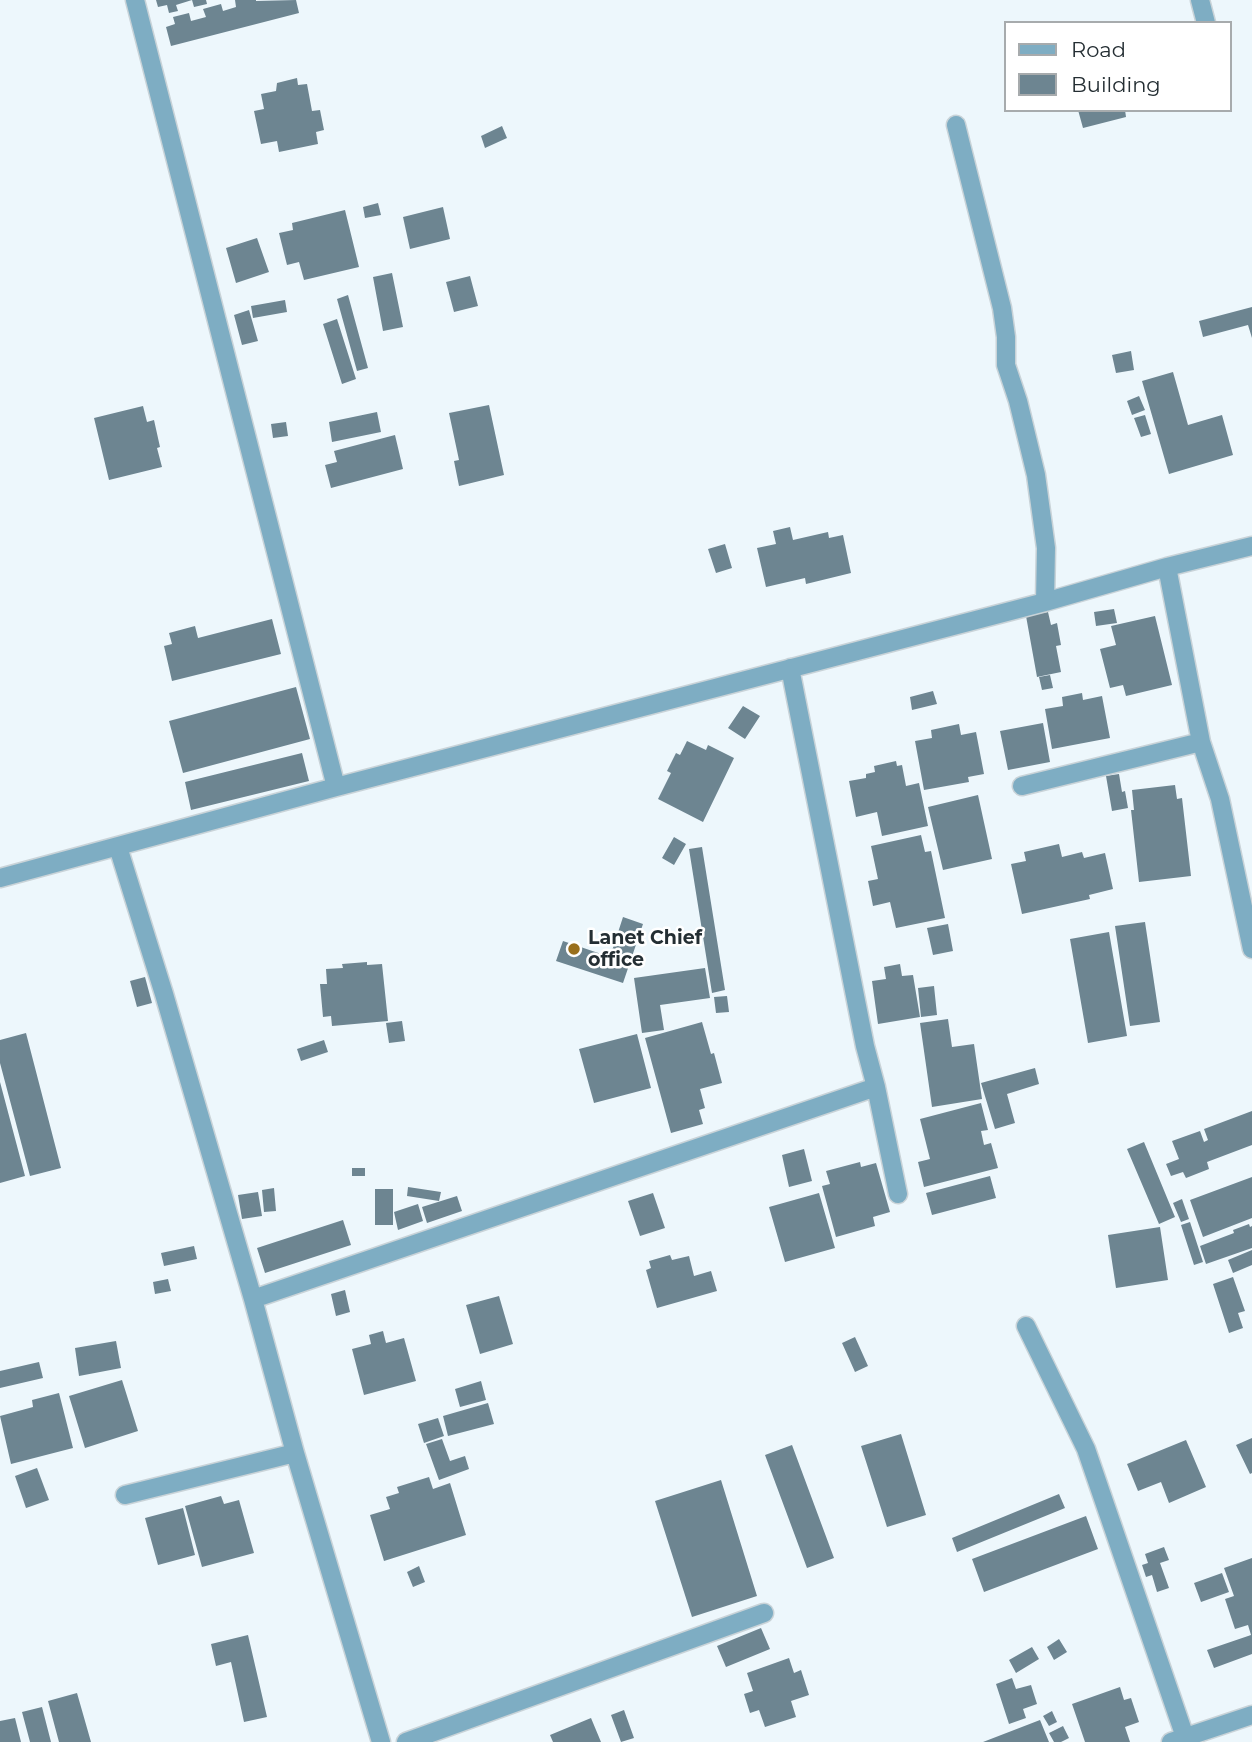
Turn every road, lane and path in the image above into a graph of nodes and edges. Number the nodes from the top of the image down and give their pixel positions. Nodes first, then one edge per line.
1 (135, 0) edge
2 (1200, 0) edge
3 (1205, 21) edge
4 (956, 125) dead end
5 (1252, 546) edge
6 (1167, 567) junction
7 (1045, 602) junction
8 (790, 668) junction
9 (1201, 742) junction
10 (1022, 786) dead end
11 (336, 787) junction
12 (118, 847) junction
13 (0, 878) edge
14 (1252, 949) edge
15 (876, 1087) junction
16 (898, 1194) dead end
17 (253, 1299) junction
18 (1026, 1326) dead end
19 (295, 1453) junction
20 (125, 1495) dead end
21 (764, 1613) dead end
22 (1252, 1715) edge
23 (1178, 1739) edge
24 (381, 1742) edge
25 (406, 1742) edge

1 - 11 street
2 - 3 street
4 - 7 street
5 - 6 street
6 - 7 street
6 - 9 street
7 - 8 street
8 - 11 street
8 - 15 street
9 - 10 street
9 - 14 street
11 - 12 street
12 - 13 street
12 - 17 street
15 - 16 street
15 - 17 street
17 - 19 street
18 - 23 street
19 - 20 street
19 - 24 street
21 - 25 street
22 - 23 street

